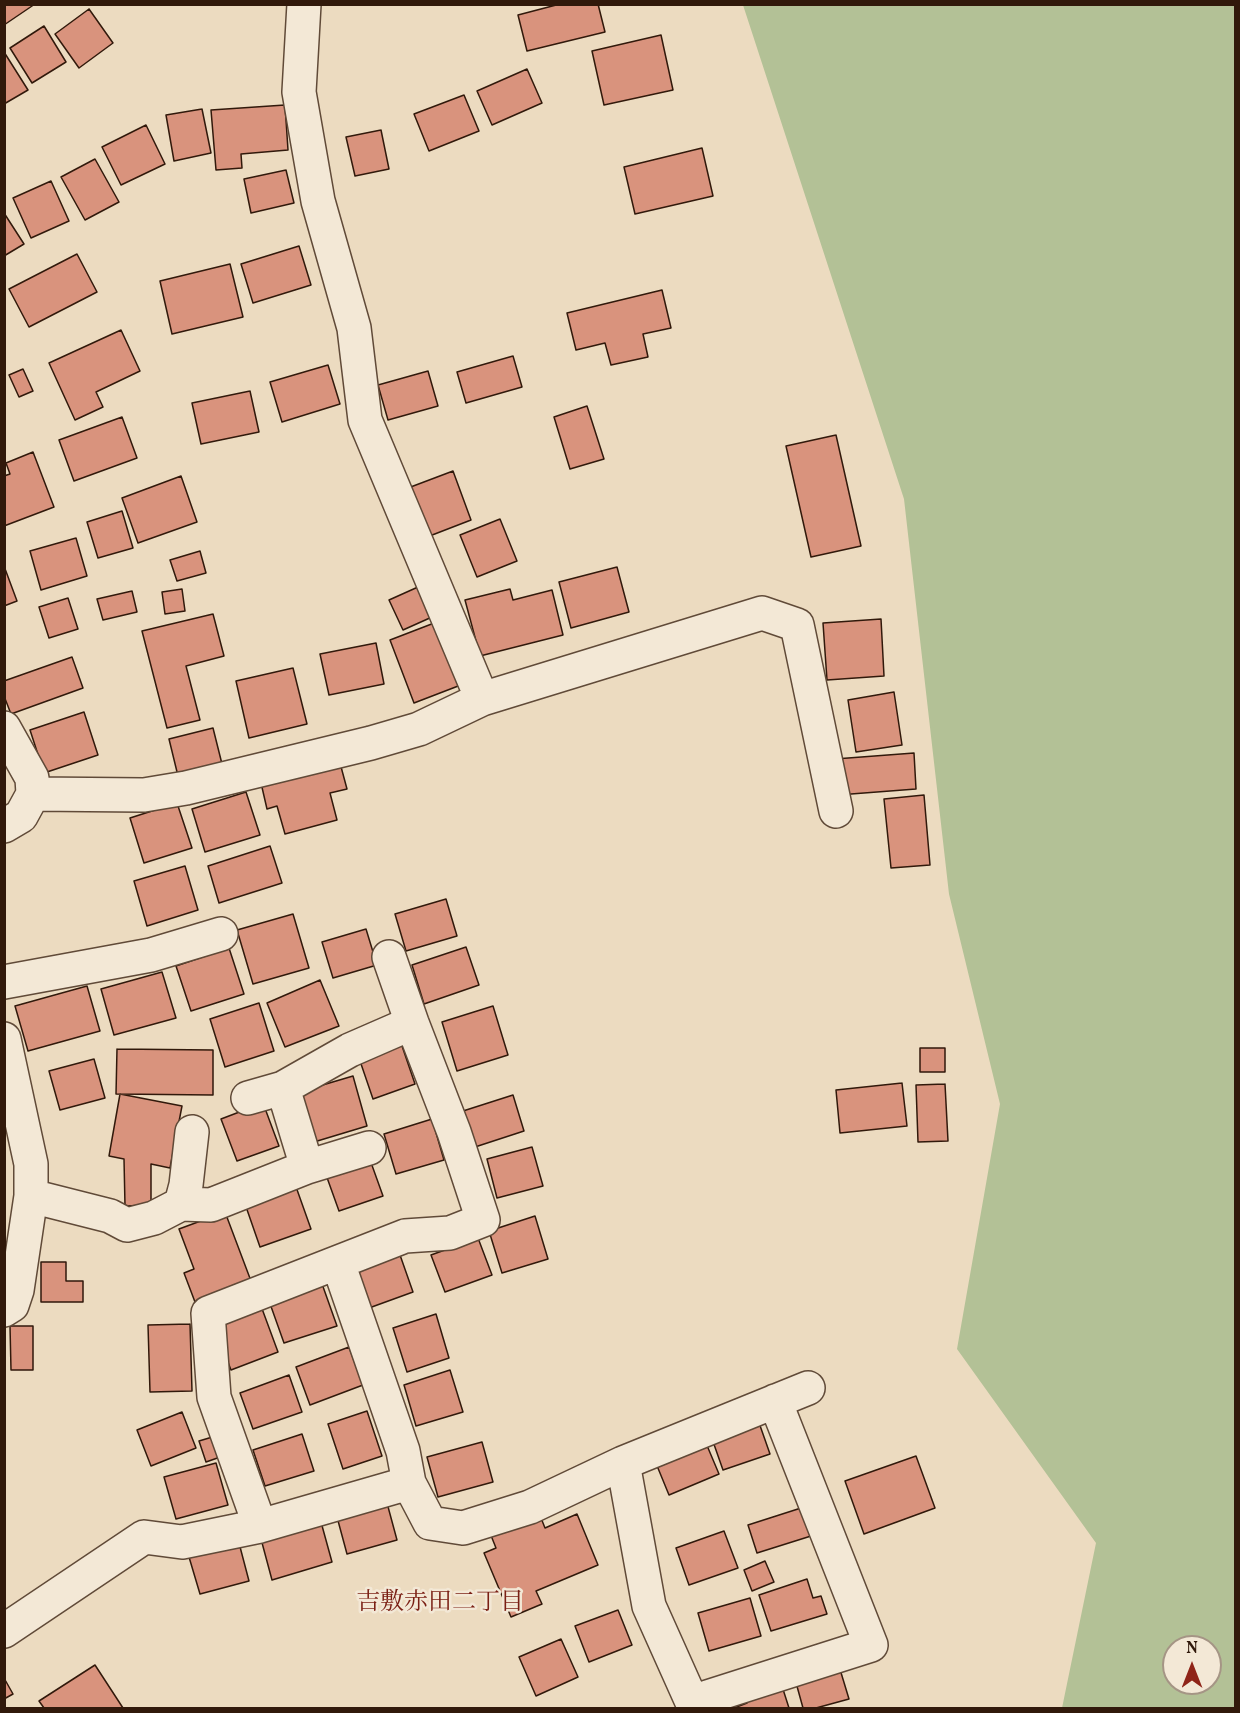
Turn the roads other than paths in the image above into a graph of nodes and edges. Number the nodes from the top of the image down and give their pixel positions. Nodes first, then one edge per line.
1 (304, 4) edge
2 (482, 699) junction
3 (4, 728) edge
4 (33, 794) junction
5 (836, 811) dead end
6 (4, 826) edge
7 (221, 934) dead end
8 (389, 957) dead end
9 (4, 982) edge
10 (411, 1023) junction
11 (4, 1039) edge
12 (283, 1088) junction
13 (248, 1098) dead end
14 (192, 1132) dead end
15 (369, 1148) dead end
16 (307, 1167) junction
17 (31, 1196) junction
18 (181, 1203) junction
19 (338, 1263) junction
20 (4, 1310) edge
21 (808, 1388) dead end
22 (775, 1401) junction
23 (623, 1463) junction
24 (409, 1483) junction
25 (260, 1527) junction
26 (4, 1631) edge
27 (693, 1706) edge

1 - 2 street
2 - 4 street
2 - 5 street
3 - 4 street
4 - 6 street
7 - 9 street
8 - 10 street
10 - 12 street
10 - 19 street
11 - 17 street
12 - 13 street
12 - 16 street
14 - 18 street
15 - 16 street
16 - 18 street
17 - 18 street
17 - 20 street
19 - 24 street
19 - 25 street
21 - 22 street
22 - 23 street
22 - 27 street
23 - 24 street
23 - 27 street
24 - 25 street
25 - 26 street

